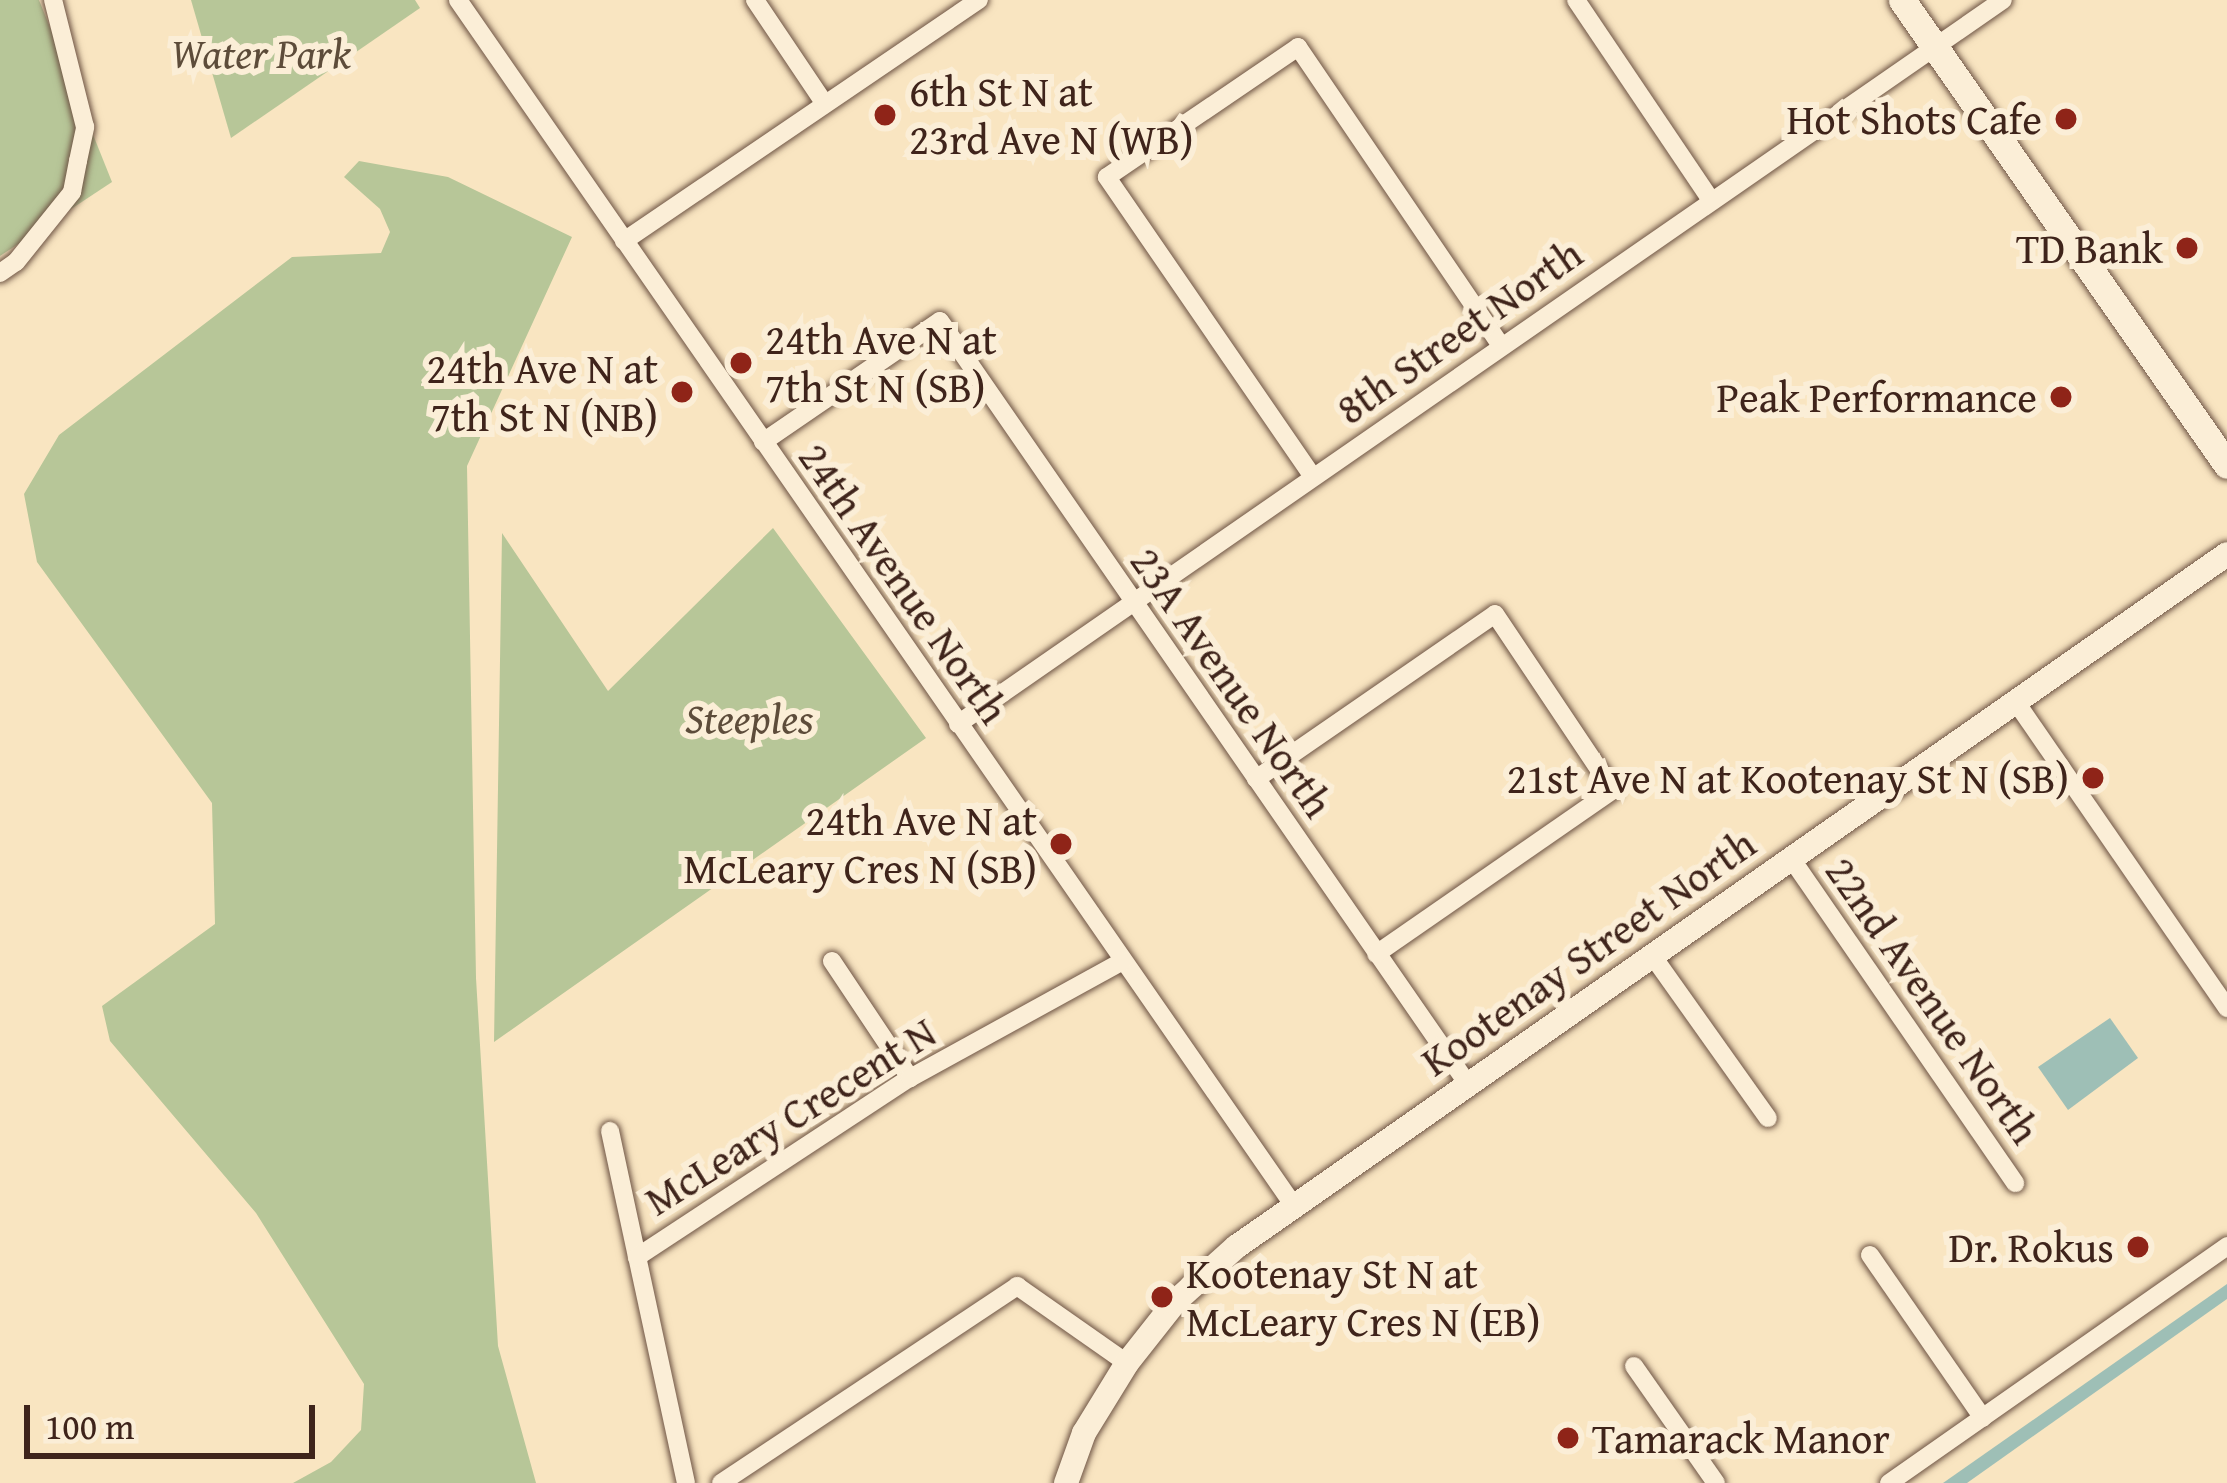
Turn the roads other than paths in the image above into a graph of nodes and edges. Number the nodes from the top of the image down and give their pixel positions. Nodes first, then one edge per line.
1 (53, 0) edge
2 (458, 0) edge
3 (754, 0) edge
4 (979, 0) edge
5 (1576, 0) edge
6 (1902, 0) edge
7 (2002, 0) edge
8 (1935, 46) junction
9 (825, 104) junction
10 (1710, 199) junction
11 (624, 241) junction
12 (0, 273) edge
13 (1501, 346) junction
14 (763, 442) junction
15 (2227, 465) edge
16 (1313, 477) junction
17 (2227, 554) edge
18 (1133, 602) junction
19 (2016, 702) junction
20 (958, 724) junction
21 (1256, 779) junction
22 (1792, 858) junction
23 (1376, 954) junction
24 (1652, 955) junction
25 (832, 961) dead end
26 (1123, 961) junction
27 (2227, 1008) edge
28 (910, 1078) junction
29 (1467, 1083) junction
30 (1768, 1118) dead end
31 (610, 1131) dead end
32 (2015, 1183) dead end
33 (1294, 1206) junction
34 (2227, 1246) edge
35 (1870, 1255) dead end
36 (637, 1257) junction
37 (1127, 1363) junction
38 (1634, 1366) dead end
39 (1983, 1418) junction
40 (686, 1483) edge
41 (721, 1483) edge
42 (1066, 1483) edge
43 (1716, 1483) edge
44 (1889, 1483) edge

1 - 12 street
2 - 11 street, 24th Avenue North
3 - 9 street
4 - 9 street
5 - 10 street
6 - 8 main road
7 - 8 street, 8th Street North
8 - 10 street, 8th Street North
8 - 15 main road
9 - 11 street
10 - 13 street, 8th Street North
11 - 14 street, 24th Avenue North
13 - 16 street, 8th Street North
13 - 16 street
14 - 18 street, 23A Avenue North
14 - 20 street, 24th Avenue North
16 - 18 street, 8th Street North
17 - 19 street, Kootenay Street North
18 - 20 street, 8th Street North
18 - 21 street, 23A Avenue North
19 - 22 street, Kootenay Street North
19 - 27 street
20 - 26 street, 24th Avenue North
21 - 23 street, 23A Avenue North
21 - 23 street
22 - 24 street, Kootenay Street North
22 - 32 street, 22nd Avenue North
23 - 29 street, 23A Avenue North
24 - 29 street, Kootenay Street North
24 - 30 street
25 - 28 street
26 - 28 street, McLeary Crecent N
26 - 33 street, 24th Avenue North
28 - 36 street, McLeary Crecent N
29 - 33 street, Kootenay Street North
31 - 36 street
33 - 37 street, Kootenay Street North
34 - 39 street
35 - 39 street
36 - 40 street, McLeary Crecent N
37 - 41 street
37 - 42 street, Kootenay Street North
38 - 43 street
39 - 44 street

